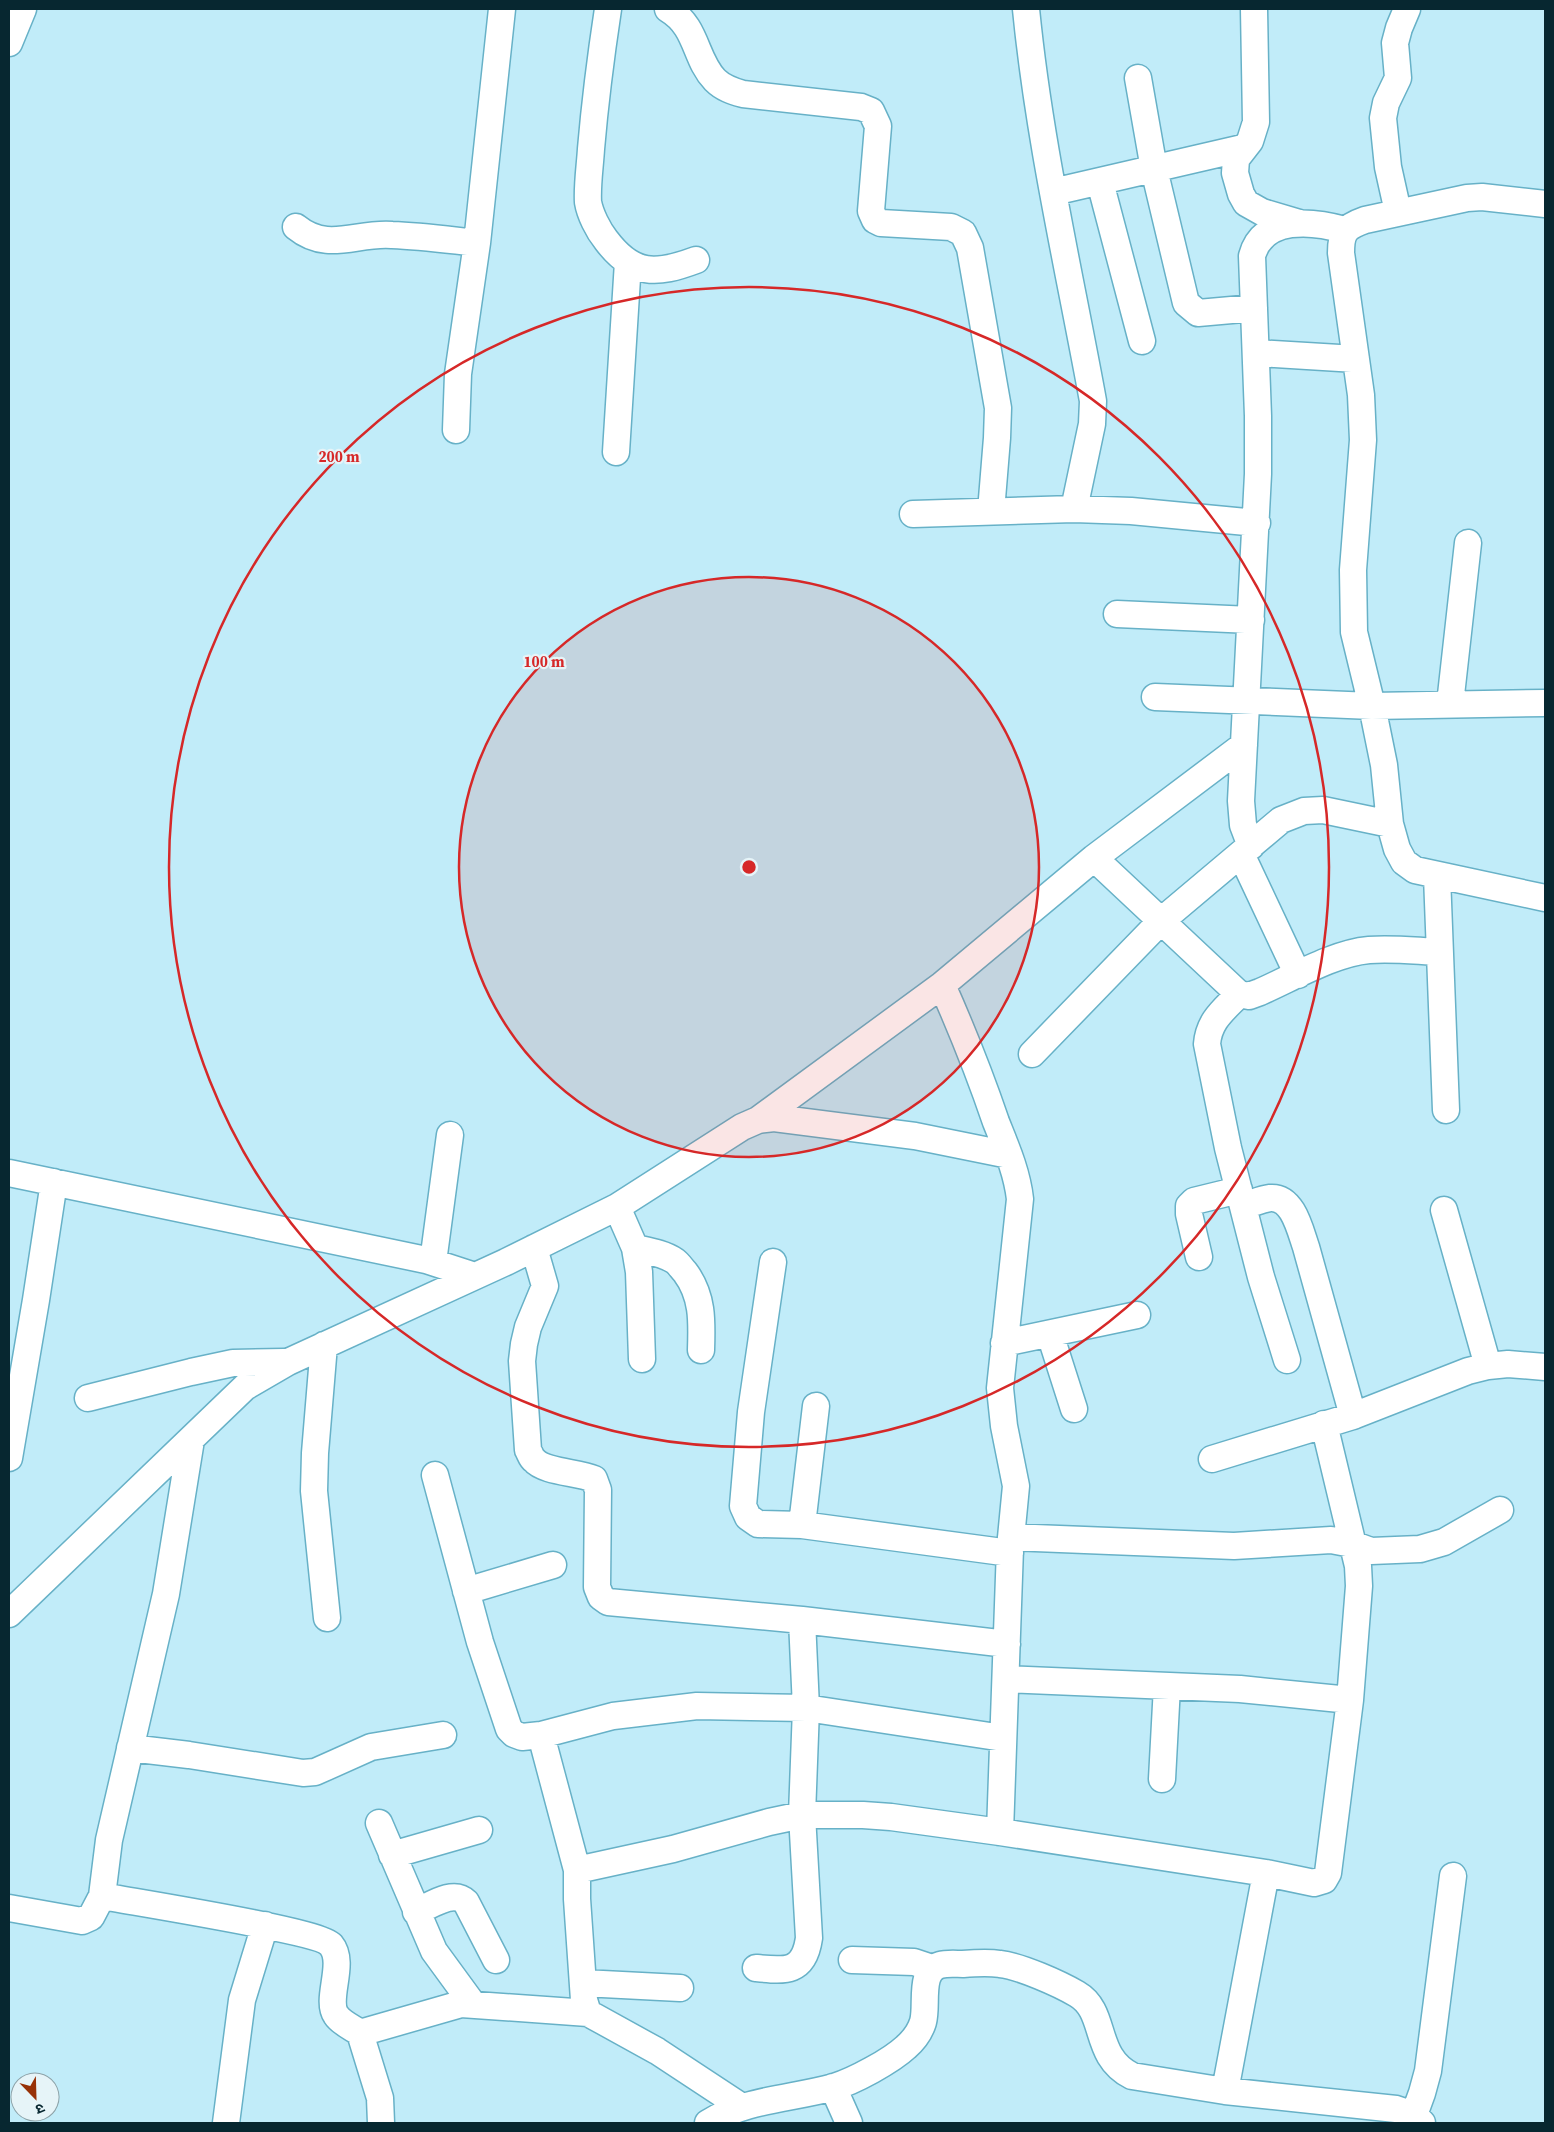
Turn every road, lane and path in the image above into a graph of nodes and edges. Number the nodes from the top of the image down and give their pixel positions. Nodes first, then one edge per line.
1 (22, 9) edge
2 (502, 9) edge
3 (608, 9) edge
4 (668, 9) edge
5 (1026, 9) edge
6 (1254, 9) edge
7 (1407, 9) edge
8 (9, 43) edge
9 (1138, 78) dead end
10 (1243, 148) junction
11 (1154, 168) junction
12 (1100, 182) junction
13 (1054, 192) junction
14 (1545, 204) edge
15 (1398, 212) junction
16 (1301, 224) junction
17 (296, 227) dead end
18 (1345, 230) junction
19 (477, 243) junction
20 (696, 260) dead end
21 (628, 262) junction
22 (1254, 308) junction
23 (1142, 341) dead end
24 (1256, 353) junction
25 (1356, 360) junction
26 (456, 430) dead end
27 (616, 452) dead end
28 (1074, 510) junction
29 (991, 512) junction
30 (913, 514) dead end
31 (1256, 522) junction
32 (1468, 543) dead end
33 (1117, 614) dead end
34 (1251, 620) junction
35 (1155, 697) dead end
36 (1246, 702) junction
37 (1545, 703) edge
38 (1450, 704) junction
39 (1372, 706) junction
40 (1244, 745) junction
41 (1390, 824) junction
42 (1246, 850) junction
43 (1094, 858) junction
44 (1437, 876) junction
45 (1545, 898) edge
46 (1160, 921) junction
47 (1439, 952) junction
48 (1298, 975) junction
49 (942, 985) junction
50 (1239, 994) junction
51 (1032, 1054) dead end
52 (1446, 1110) dead end
53 (758, 1120) junction
54 (450, 1135) dead end
55 (1009, 1155) junction
56 (9, 1173) edge
57 (54, 1182) junction
58 (1241, 1198) junction
59 (618, 1207) junction
60 (1444, 1210) dead end
61 (534, 1248) junction
62 (634, 1248) junction
63 (1200, 1257) dead end
64 (433, 1262) junction
65 (773, 1262) dead end
66 (475, 1276) junction
67 (1137, 1315) dead end
68 (1050, 1334) junction
69 (1004, 1343) junction
70 (324, 1345) junction
71 (702, 1350) dead end
72 (642, 1359) dead end
73 (1287, 1360) dead end
74 (288, 1362) junction
75 (1488, 1366) junction
76 (1545, 1367) edge
77 (88, 1398) dead end
78 (816, 1406) dead end
79 (1074, 1409) dead end
80 (1352, 1416) junction
81 (1324, 1424) junction
82 (191, 1440) junction
83 (9, 1458) edge
84 (1212, 1459) dead end
85 (435, 1475) dead end
86 (1500, 1510) dead end
87 (802, 1525) junction
88 (1352, 1544) junction
89 (1011, 1545) junction
90 (553, 1565) dead end
91 (466, 1591) junction
92 (9, 1614) edge
93 (327, 1618) dead end
94 (802, 1620) junction
95 (1007, 1644) junction
96 (1006, 1679) junction
97 (1167, 1686) junction
98 (1350, 1700) junction
99 (806, 1708) junction
100 (443, 1735) dead end
101 (541, 1735) junction
102 (1003, 1738) junction
103 (130, 1748) junction
104 (1162, 1779) dead end
105 (802, 1815) junction
106 (379, 1822) dead end
107 (479, 1830) dead end
108 (1000, 1832) junction
109 (392, 1855) junction
110 (577, 1870) junction
111 (1266, 1873) junction
112 (1453, 1876) dead end
113 (102, 1896) junction
114 (9, 1908) edge
115 (416, 1912) junction
116 (264, 1926) junction
117 (496, 1960) dead end
118 (852, 1960) dead end
119 (756, 1968) dead end
120 (932, 1968) junction
121 (583, 1983) junction
122 (680, 1988) dead end
123 (472, 2003) junction
124 (588, 2013) junction
125 (360, 2033) junction
126 (833, 2087) junction
127 (1225, 2091) junction
128 (742, 2107) junction
129 (1366, 2115) edge
130 (1418, 2119) edge
131 (226, 2123) edge
132 (381, 2123) edge
133 (708, 2123) edge
134 (849, 2123) edge

1 - 8 street
2 - 19 street
3 - 21 street
4 - 29 street
5 - 13 street
6 - 10 street
7 - 15 street
9 - 11 street
10 - 11 street
10 - 16 street
11 - 12 street
11 - 22 street
12 - 13 street
12 - 23 street
13 - 28 street
14 - 15 street
15 - 18 street
16 - 18 street
16 - 22 street
17 - 19 street
18 - 25 street
19 - 26 street
20 - 21 street
21 - 27 street
22 - 24 street
24 - 25 street
24 - 31 street
25 - 39 street
28 - 29 street
28 - 31 street
29 - 30 street
31 - 34 street
32 - 38 street
33 - 34 street
34 - 36 street
35 - 36 street
36 - 39 street
36 - 40 street
37 - 38 street
38 - 39 street
39 - 41 street
40 - 42 street
40 - 43 street
41 - 42 street
41 - 44 street
42 - 46 street
42 - 48 street
43 - 46 street
43 - 49 street
44 - 45 street
44 - 47 street
46 - 50 street
46 - 51 street
47 - 48 street
47 - 52 street
48 - 50 street
49 - 53 street
49 - 55 street
50 - 58 street
53 - 55 street
53 - 59 street
54 - 64 street
55 - 69 street
56 - 57 street
57 - 64 street
57 - 83 street
58 - 63 street
58 - 73 street
58 - 80 street
59 - 61 street
59 - 62 street
60 - 75 street
61 - 66 street
61 - 94 street
62 - 71 street
62 - 72 street
64 - 66 street
65 - 87 street
66 - 70 street
67 - 68 street
68 - 69 street
68 - 79 street
69 - 89 street
70 - 74 street
70 - 93 street
74 - 77 street
74 - 82 street
75 - 76 street
75 - 80 street
78 - 87 street
80 - 81 street
81 - 84 street
81 - 88 street
82 - 92 street
82 - 103 street
85 - 91 street
86 - 88 street
87 - 89 street
88 - 89 street
88 - 98 street
89 - 95 street
90 - 91 street
91 - 101 street
94 - 95 street
94 - 99 street
95 - 96 street
96 - 97 street
96 - 102 street
97 - 98 street
97 - 104 street
98 - 111 street
99 - 101 street
99 - 102 street
99 - 105 street
100 - 103 street
101 - 110 street
102 - 108 street
103 - 113 street
105 - 108 street
105 - 110 street
105 - 119 street
106 - 109 street
107 - 109 street
108 - 111 street
109 - 115 street
110 - 121 street
111 - 127 street
112 - 130 street
113 - 114 street
113 - 116 street
115 - 117 street
115 - 123 street
116 - 125 street
116 - 131 street
118 - 120 street
120 - 126 street
120 - 127 street
121 - 122 street
121 - 124 street
123 - 124 street
123 - 125 street
124 - 128 street
125 - 132 street
126 - 128 street
126 - 134 street
127 - 129 street
128 - 133 street
129 - 130 street

